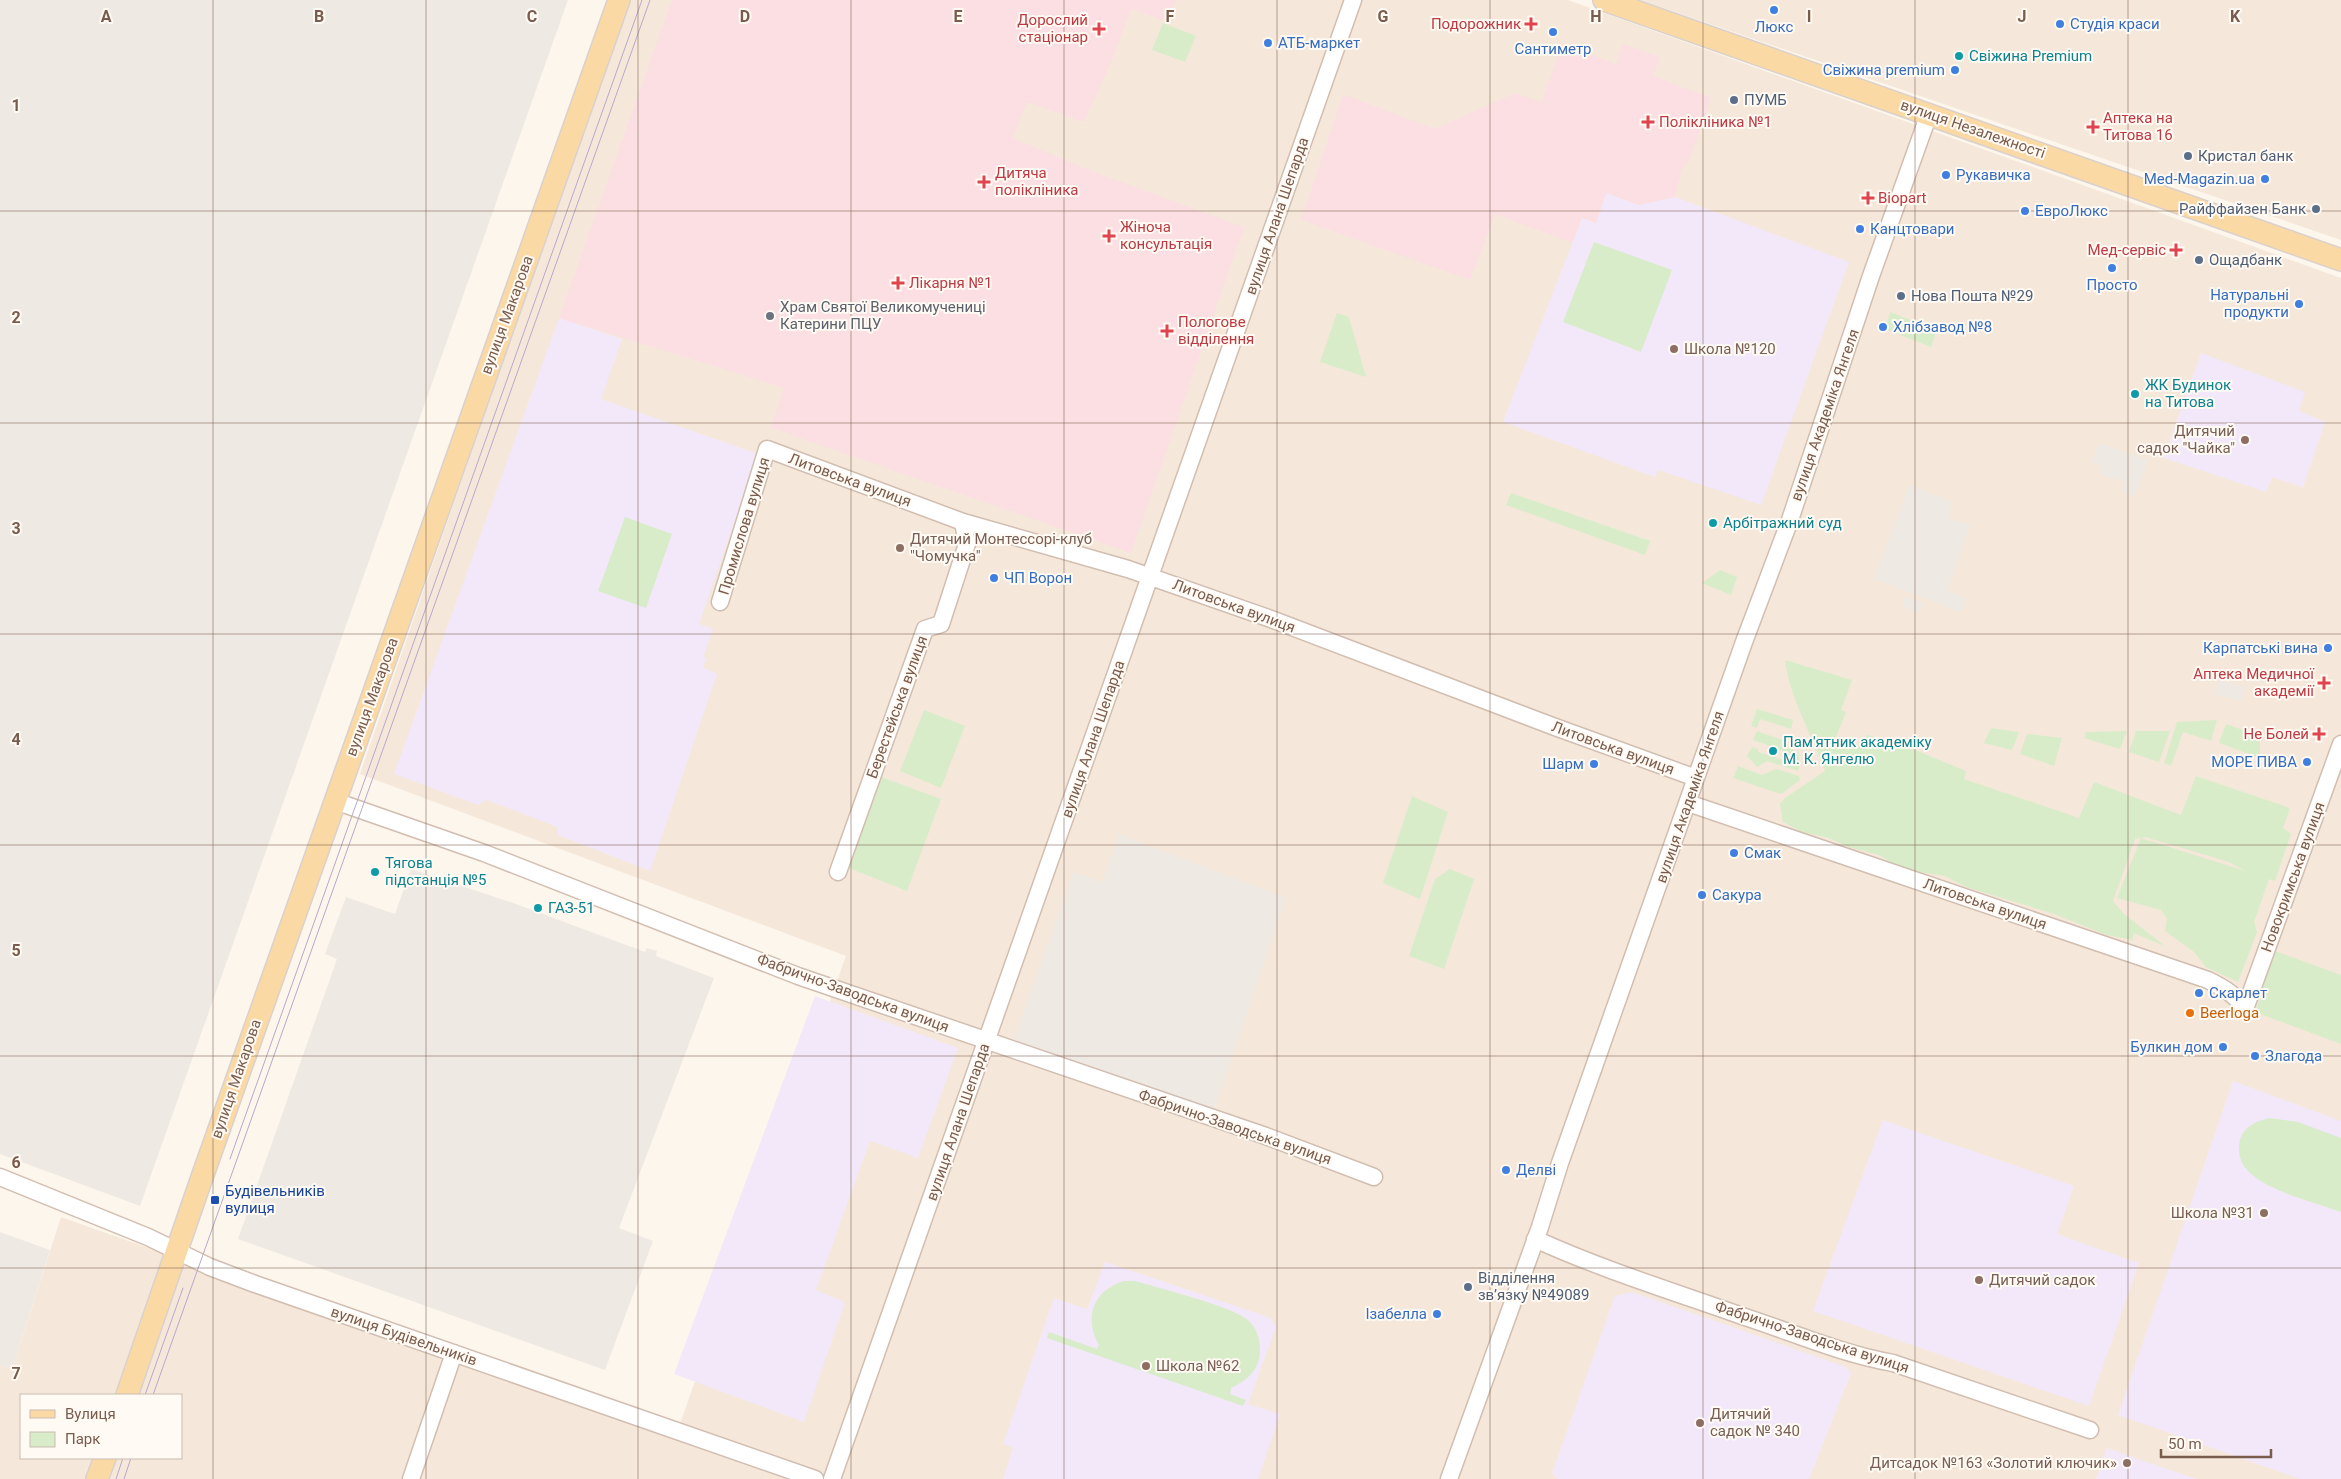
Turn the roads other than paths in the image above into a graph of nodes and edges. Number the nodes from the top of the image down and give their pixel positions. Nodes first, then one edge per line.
1 (619, 0) edge
2 (1353, 0) edge
3 (1604, 0) edge
4 (1930, 114) junction
5 (2341, 260) edge
6 (767, 449) joint
7 (963, 522) junction
8 (1150, 576) junction
9 (720, 602) dead end
10 (2341, 744) edge
11 (1696, 778) junction
12 (335, 801) junction
13 (1688, 803) junction
14 (838, 872) dead end
15 (2245, 1010) joint
16 (987, 1041) junction
17 (1374, 1177) dead end
18 (0, 1178) edge
19 (1536, 1239) junction
20 (177, 1252) junction
21 (454, 1353) junction
22 (127, 1394) edge
23 (2090, 1430) dead end
24 (104, 1459) edge
25 (97, 1479) edge
26 (411, 1479) edge
27 (815, 1479) edge
28 (832, 1479) edge
29 (1450, 1479) edge

1 - 12 main road, вулиця Макарова
2 - 8 street, вулиця Алана Шепарда
3 - 4 main road, вулиця Незалежності
4 - 5 main road, вулиця Незалежності
4 - 11 street, вулиця Академіка Янгеля
6 - 7 street, Литовська вулиця
6 - 9 street, Промислова вулиця
7 - 8 street, Литовська вулиця
7 - 14 street, Берестейська вулиця
8 - 11 street, Литовська вулиця
8 - 16 street, вулиця Алана Шепарда
10 - 15 street, Новокримська вулиця
11 - 13 street, вулиця Академіка Янгеля
12 - 16 street, Фабрично-Заводська вулиця
12 - 20 main road, вулиця Макарова
13 - 15 street, Литовська вулиця
13 - 19 street, вулиця Академіка Янгеля
16 - 17 street, Фабрично-Заводська вулиця
16 - 28 street, вулиця Алана Шепарда
18 - 20 street, вулиця Будівельників
19 - 23 street, Фабрично-Заводська вулиця
19 - 29 street, вулиця Академіка Янгеля
20 - 21 street, вулиця Будівельників
20 - 22 main road, вулиця Макарова
21 - 26 street
21 - 27 street, вулиця Будівельників
24 - 25 main road

